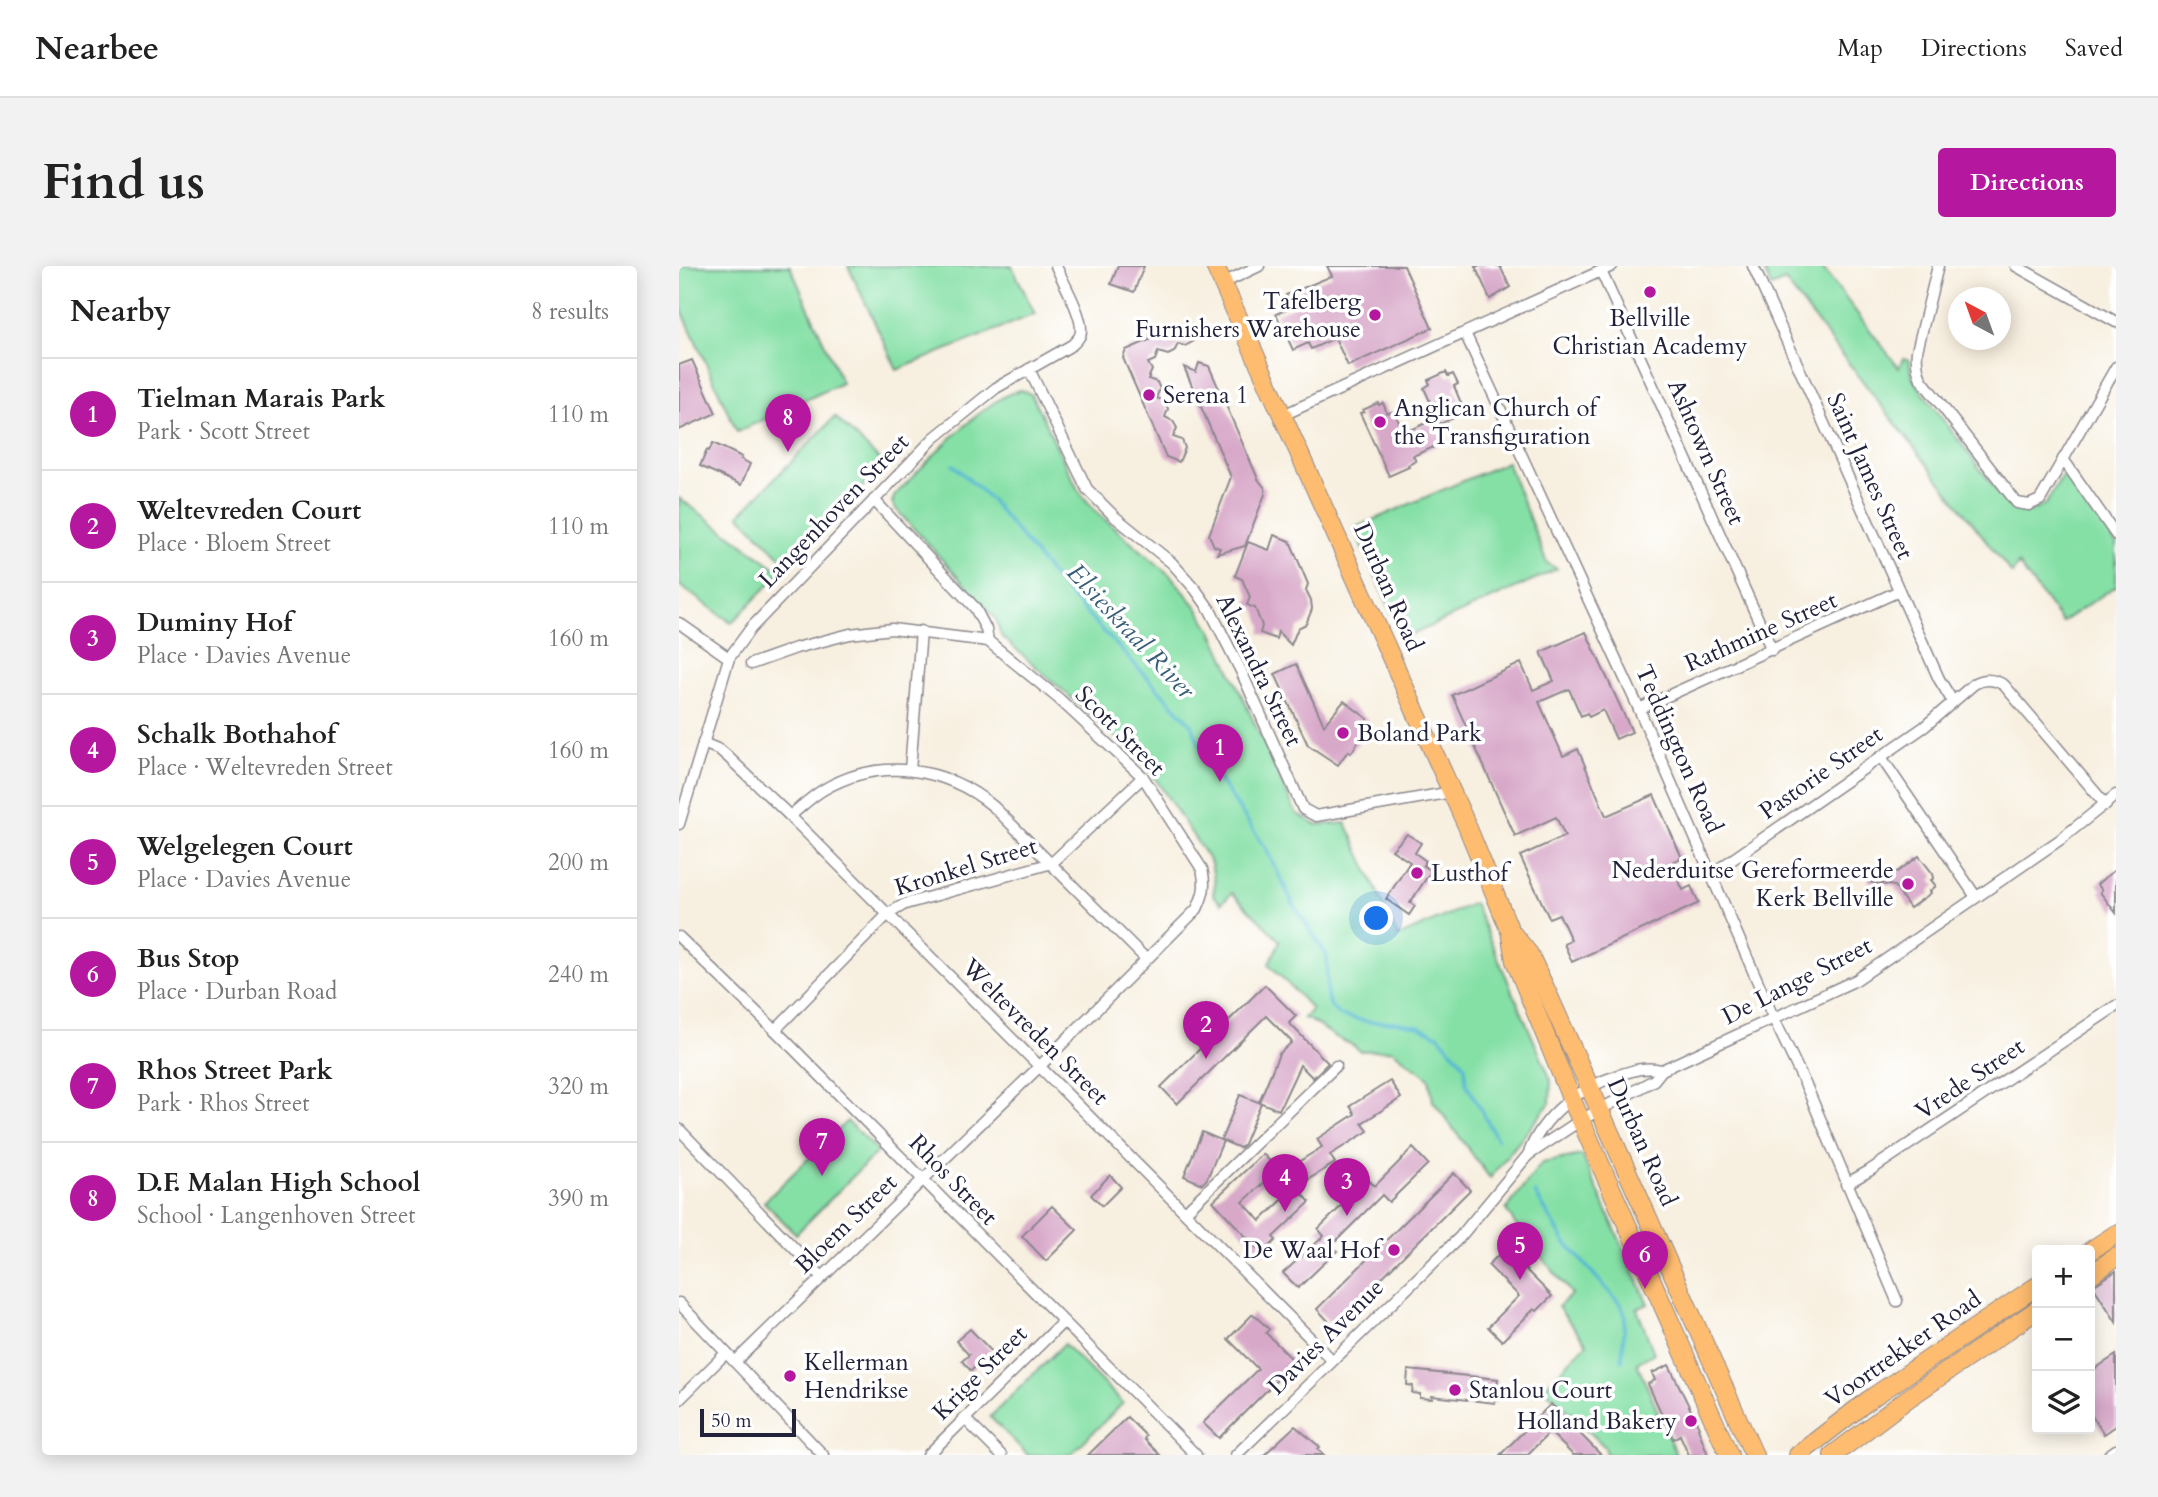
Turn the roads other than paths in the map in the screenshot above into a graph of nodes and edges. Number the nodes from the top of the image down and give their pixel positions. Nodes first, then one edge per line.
1 (1056, 266) edge
2 (1259, 266) edge
3 (1612, 266) edge
4 (1753, 266) edge
5 (1938, 266) edge
6 (2016, 266) edge
7 (1601, 271) junction
8 (1219, 274) edge
9 (2116, 322) edge
10 (1465, 333) junction
11 (2116, 367) edge
12 (1029, 369) junction
13 (1283, 415) junction
14 (2063, 459) junction
15 (874, 500) junction
16 (2116, 535) edge
17 (1899, 591) junction
18 (679, 623) edge
19 (921, 631) junction
20 (988, 641) junction
21 (1772, 650) junction
22 (729, 658) junction
23 (751, 664) dead end
24 (1953, 702) junction
25 (1639, 709) junction
26 (703, 743) junction
27 (1881, 757) junction
28 (911, 770) junction
29 (1143, 777) junction
30 (1452, 792) junction
31 (683, 793) edge
32 (2116, 795) edge
33 (2106, 806) junction
34 (790, 816) junction
35 (679, 824) edge
36 (1052, 863) junction
37 (1710, 875) junction
38 (1976, 897) junction
39 (1196, 909) joint
40 (888, 914) junction
41 (1510, 931) junction
42 (679, 937) edge
43 (1146, 959) junction
44 (2116, 1006) edge
45 (1774, 1019) junction
46 (775, 1030) junction
47 (1040, 1066) junction
48 (1336, 1066) dead end
49 (1662, 1070) junction
50 (1590, 1086) junction
51 (1571, 1098) junction
52 (1600, 1109) junction
53 (1581, 1120) junction
54 (679, 1129) edge
55 (1528, 1155) junction
56 (922, 1179) junction
57 (1846, 1184) junction
58 (1185, 1212) junction
59 (2116, 1234) edge
60 (2095, 1248) edge
61 (2116, 1257) edge
62 (2095, 1272) edge
63 (822, 1277) junction
64 (2032, 1289) edge
65 (1896, 1301) dead end
66 (679, 1303) edge
67 (2032, 1313) edge
68 (1062, 1322) junction
69 (726, 1353) junction
70 (1332, 1360) junction
71 (735, 1362) junction
72 (679, 1400) edge
73 (964, 1418) junction
74 (2116, 1450) edge
75 (823, 1455) edge
76 (928, 1455) edge
77 (1001, 1455) edge
78 (1196, 1455) edge
79 (1236, 1455) edge
80 (1729, 1455) edge
81 (1754, 1455) edge
82 (1798, 1455) edge
83 (1833, 1455) edge
84 (2109, 1455) edge

1 - 12 street, Langenhoven Street
2 - 8 street
3 - 7 street
4 - 17 street, Saint James Street
5 - 14 street
6 - 9 street
7 - 10 street
7 - 21 street, Ashtown Street
8 - 13 main road, Durban Road
10 - 13 street
10 - 25 street, Teddington Road
11 - 14 street
12 - 15 street, Langenhoven Street
12 - 30 street, Alexandra Street
13 - 30 main road, Durban Road
14 - 16 street
15 - 20 street, Scott Street
15 - 22 street, Langenhoven Street
17 - 21 street, Rathmine Street
17 - 24 street, Saint James Street
18 - 22 street
19 - 20 street
19 - 23 street
19 - 28 street
20 - 29 street, Scott Street
21 - 25 street, Rathmine Street
22 - 26 street, Langenhoven Street
24 - 27 street, Pastorie Street
24 - 33 street, Pastorie Street
25 - 37 street, Teddington Road
26 - 31 street, Langenhoven Street
26 - 34 street, Weltevreden Street
27 - 37 street, Pastorie Street
27 - 38 street
28 - 34 street
28 - 36 street
29 - 36 street, Kronkel Street
29 - 39 street, Scott Street
30 - 41 main road, Durban Road
31 - 35 street, Langenhoven Street
32 - 33 street, De Lange Street
33 - 38 street, De Lange Street
34 - 40 street, Weltevreden Street
36 - 40 street, Kronkel Street
36 - 43 street
37 - 45 street, Teddington Road
38 - 45 street, De Lange Street
39 - 43 street, Bloem Street
40 - 46 street, Kronkel Street
40 - 47 street, Weltevreden Street
41 - 50 main road, Durban Road
41 - 51 main road, Durban Road
42 - 46 street, Rhos Street
43 - 47 street, Bloem Street
44 - 57 street, Vrede Street
45 - 49 street, De Lange Street
45 - 57 street, Teddington Road
46 - 56 street, Rhos Street
47 - 56 street, Bloem Street
47 - 58 street, Weltevreden Street
48 - 58 street
49 - 50 street, De Lange Street
49 - 52 street, De Lange Street
50 - 51 street, De Lange Street
50 - 52 main road, Durban Road
51 - 53 main road, Durban Road
51 - 55 street, Davies Avenue
52 - 53 street, De Lange Street
52 - 81 main road, Durban Road
53 - 55 street, Davies Avenue
53 - 80 main road, Durban Road
54 - 63 street
55 - 70 street, Davies Avenue
56 - 63 street, Bloem Street
56 - 68 street, Rhos Street
57 - 65 street, Teddington Road
58 - 70 street, Weltevreden Street
59 - 60 main road
61 - 62 main road
63 - 71 street, Bloem Street
64 - 82 main road, Voortrekker Road
66 - 69 street
67 - 83 main road, Voortrekker Road
68 - 73 street, Krige Street
68 - 78 street, Rhos Street
69 - 71 street
69 - 72 street
70 - 79 street, Davies Avenue
71 - 75 street
73 - 76 street, Krige Street
73 - 77 street
74 - 84 street

